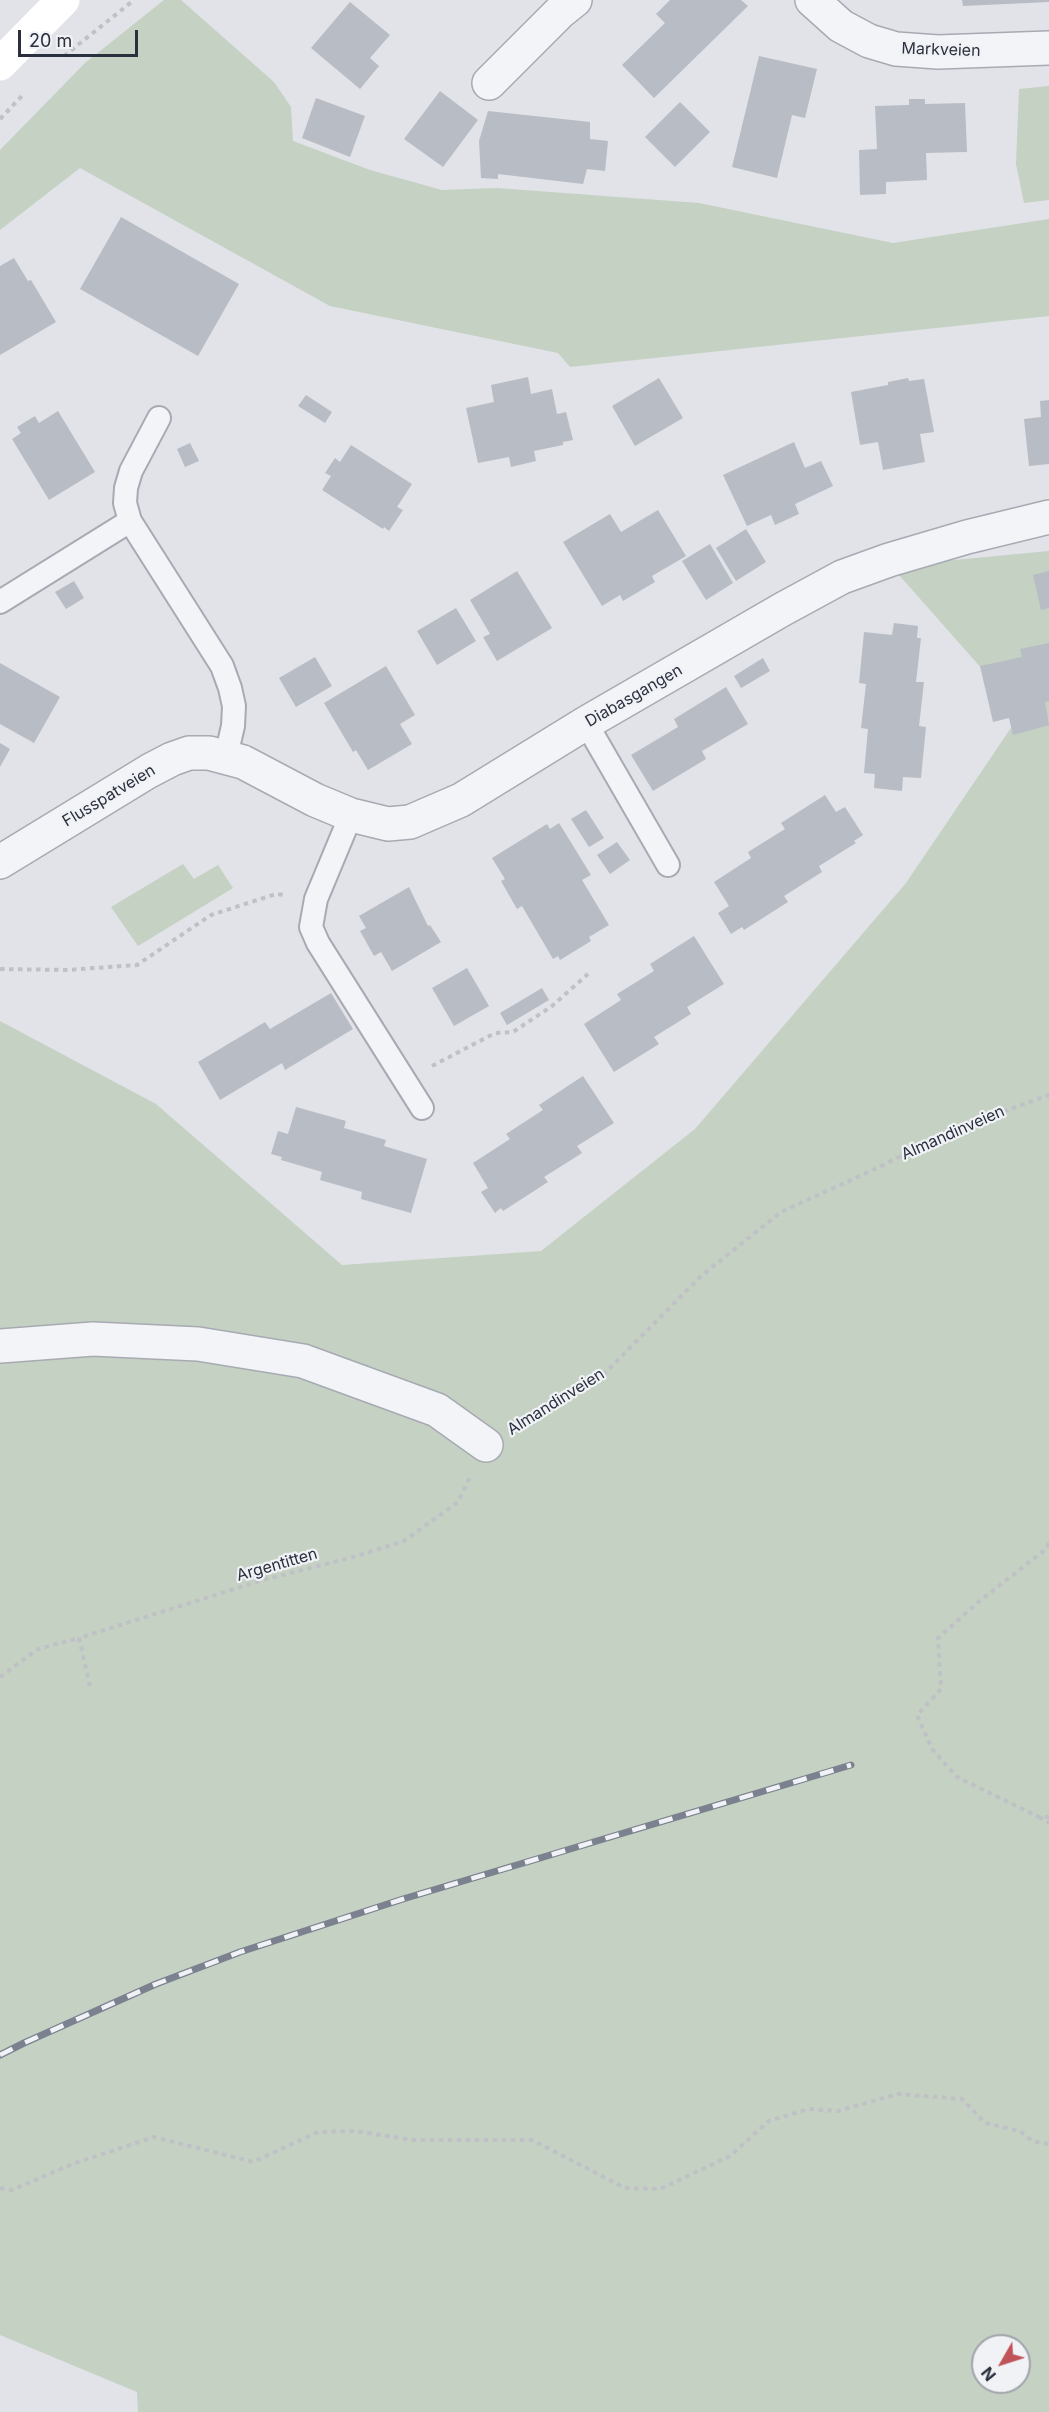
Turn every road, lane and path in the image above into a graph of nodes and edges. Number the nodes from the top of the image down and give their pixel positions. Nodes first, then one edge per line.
1 (63, 0) edge
2 (134, 0) edge
3 (575, 0) edge
4 (812, 0) edge
5 (128, 2) edge
6 (1049, 48) edge
7 (63, 57) dead end
8 (0, 64) edge
9 (489, 83) dead end
10 (30, 88) dead end
11 (0, 119) edge
12 (159, 418) dead end
13 (1049, 517) edge
14 (130, 521) junction
15 (0, 602) edge
16 (586, 723) junction
17 (226, 756) junction
18 (351, 815) junction
19 (0, 862) edge
20 (668, 866) dead end
21 (316, 898) junction
22 (0, 969) edge
23 (588, 974) dead end
24 (404, 1080) junction
25 (1049, 1095) edge
26 (422, 1108) dead end
27 (0, 1346) edge
28 (486, 1445) junction
29 (1049, 1543) edge
30 (80, 1638) junction
31 (0, 1677) edge
32 (90, 1686) dead end
33 (1039, 1817) junction
34 (1049, 1817) edge
35 (1049, 1823) edge
36 (1049, 2144) edge
37 (0, 2188) edge

1 - 8 main road
2 - 5 path
3 - 9 street
4 - 6 street, Markveien
5 - 7 path
10 - 11 path
12 - 14 lane
13 - 16 street, Diabasgangen
14 - 15 lane
14 - 17 lane
16 - 18 street, Diabasgangen
16 - 20 lane
17 - 18 street, Diabasgangen
17 - 19 street, Flusspatveien
18 - 21 lane
21 - 22 path
21 - 24 lane
23 - 24 path
24 - 26 lane
25 - 28 path, Almandinveien
27 - 28 street
28 - 30 path, Argentitten
29 - 33 path
30 - 31 path, Argentitten
30 - 32 path
33 - 34 path
33 - 35 path
36 - 37 path

